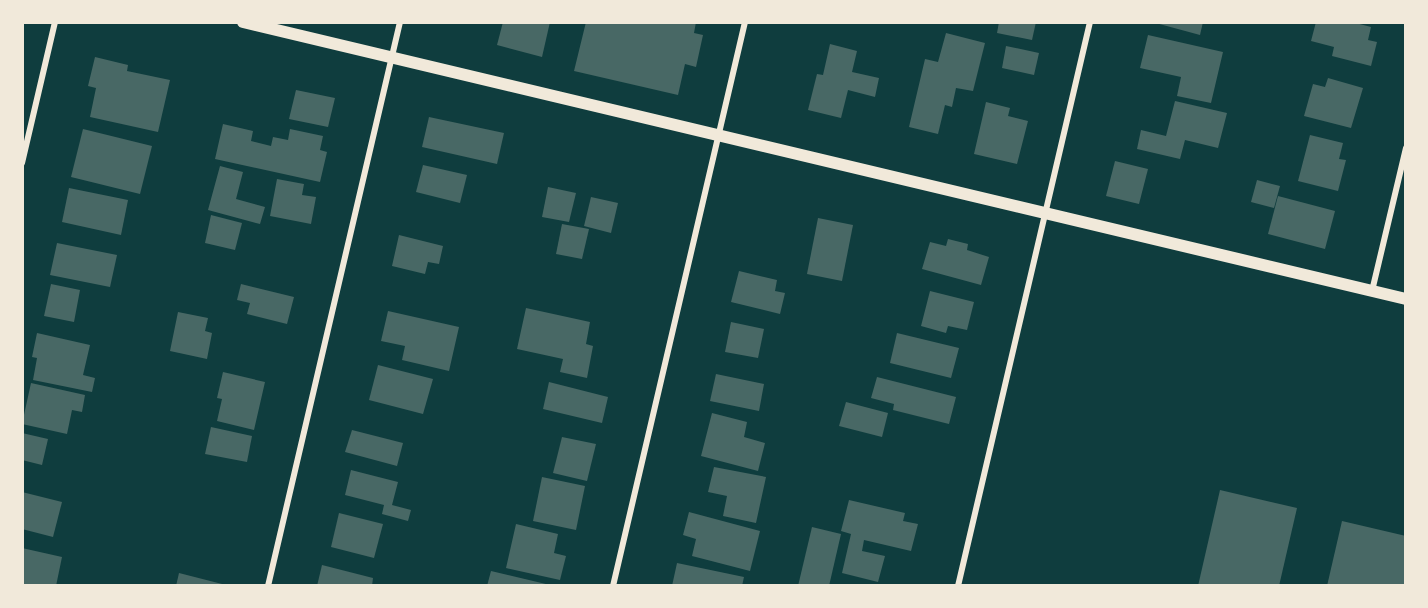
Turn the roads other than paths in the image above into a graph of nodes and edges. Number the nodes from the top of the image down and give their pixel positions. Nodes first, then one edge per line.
1 (56, 22) edge
2 (243, 22) edge
3 (400, 22) edge
4 (745, 22) edge
5 (1090, 22) edge
6 (392, 58) junction
7 (718, 136) junction
8 (1406, 148) edge
9 (22, 163) edge
10 (1045, 214) junction
11 (1372, 291) junction
12 (1406, 299) edge
13 (268, 585) edge
14 (613, 585) edge
15 (958, 585) edge

1 - 9 street
2 - 6 main road
3 - 6 street
4 - 7 street
5 - 10 street
6 - 7 main road
6 - 13 street
7 - 10 main road
7 - 14 street
8 - 11 street
10 - 11 main road
10 - 15 street
11 - 12 main road

